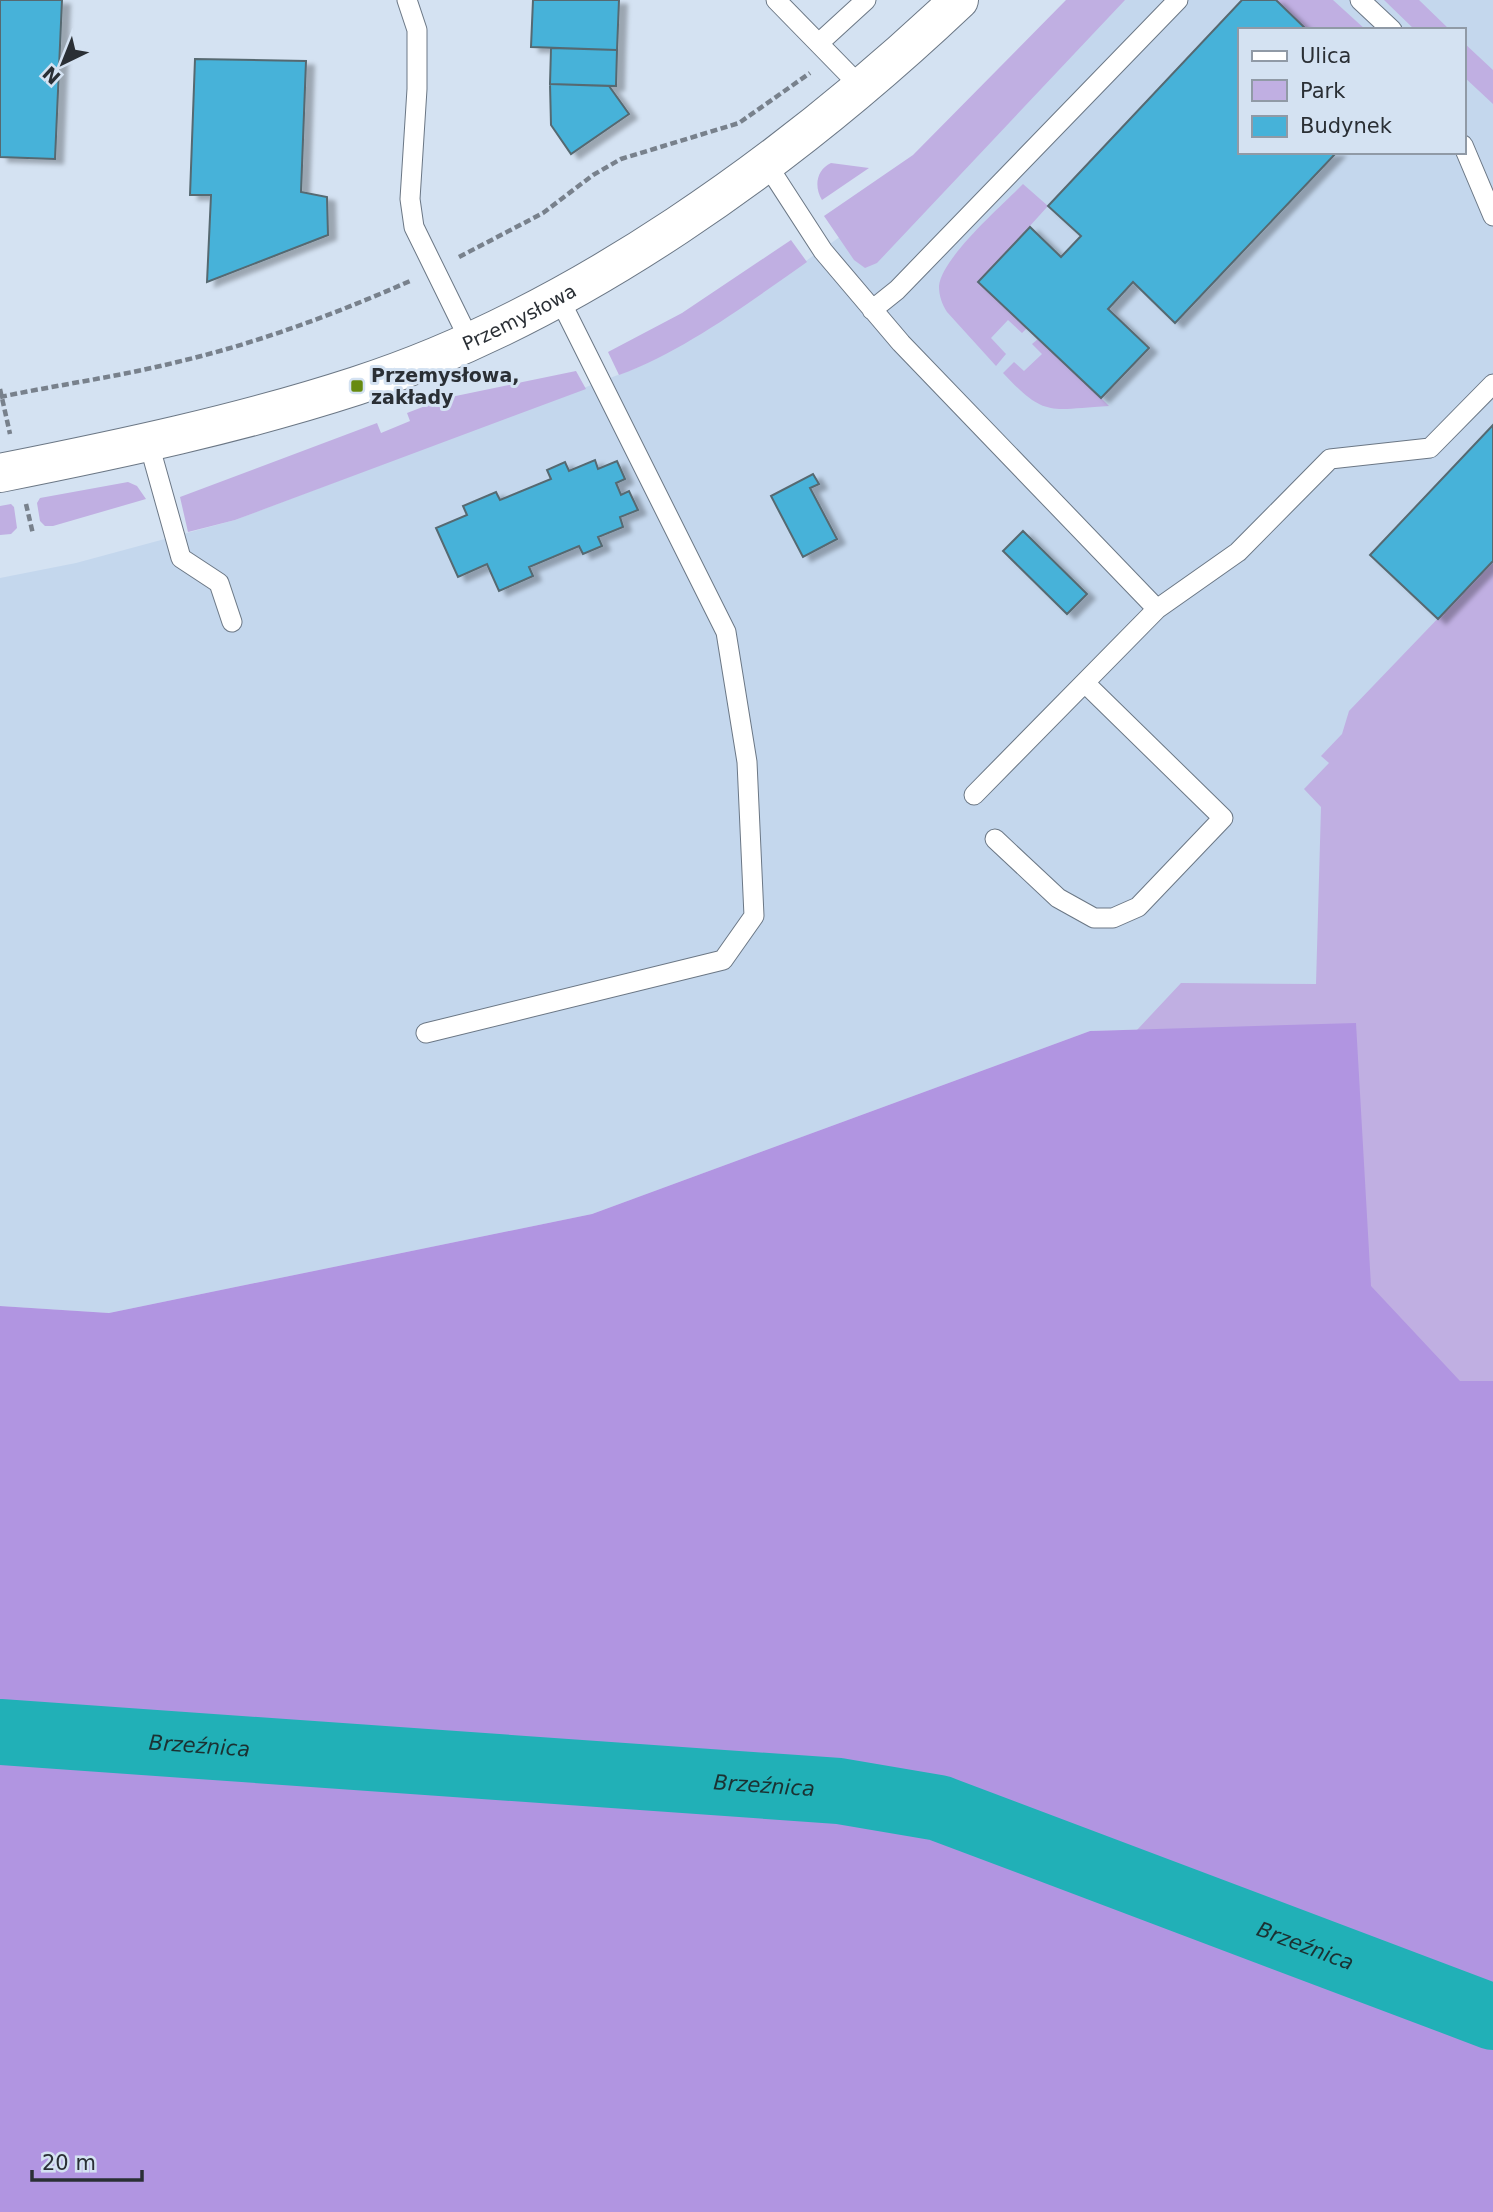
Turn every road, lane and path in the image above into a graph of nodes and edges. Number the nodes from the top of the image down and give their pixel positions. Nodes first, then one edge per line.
1 (407, 0) edge
2 (776, 0) edge
3 (866, 0) edge
4 (959, 0) edge
5 (1178, 0) edge
6 (1360, 0) edge
7 (1390, 28) edge
8 (825, 49) junction
9 (862, 88) junction
10 (1465, 150) edge
11 (766, 163) junction
12 (1493, 215) edge
13 (432, 271) junction
14 (558, 296) junction
15 (872, 310) junction
16 (470, 341) junction
17 (1493, 384) edge
18 (0, 397) edge
19 (149, 443) junction
20 (0, 473) edge
21 (1157, 608) junction
22 (232, 622) dead end
23 (1084, 683) junction
24 (974, 795) dead end
25 (995, 839) dead end
26 (426, 1033) dead end

1 - 13 lane
2 - 8 lane
3 - 8 lane
4 - 9 street, Przemysłowa
5 - 15 lane
6 - 7 lane
8 - 9 lane
8 - 13 path
9 - 11 street, Przemysłowa
10 - 12 lane
11 - 14 street, Przemysłowa
11 - 15 lane
13 - 16 lane
13 - 18 path
14 - 16 street, Przemysłowa
14 - 26 lane
15 - 21 lane
16 - 19 street, Przemysłowa
17 - 21 lane
19 - 20 street, Przemysłowa
19 - 22 lane
21 - 23 lane
23 - 24 lane
23 - 25 lane

